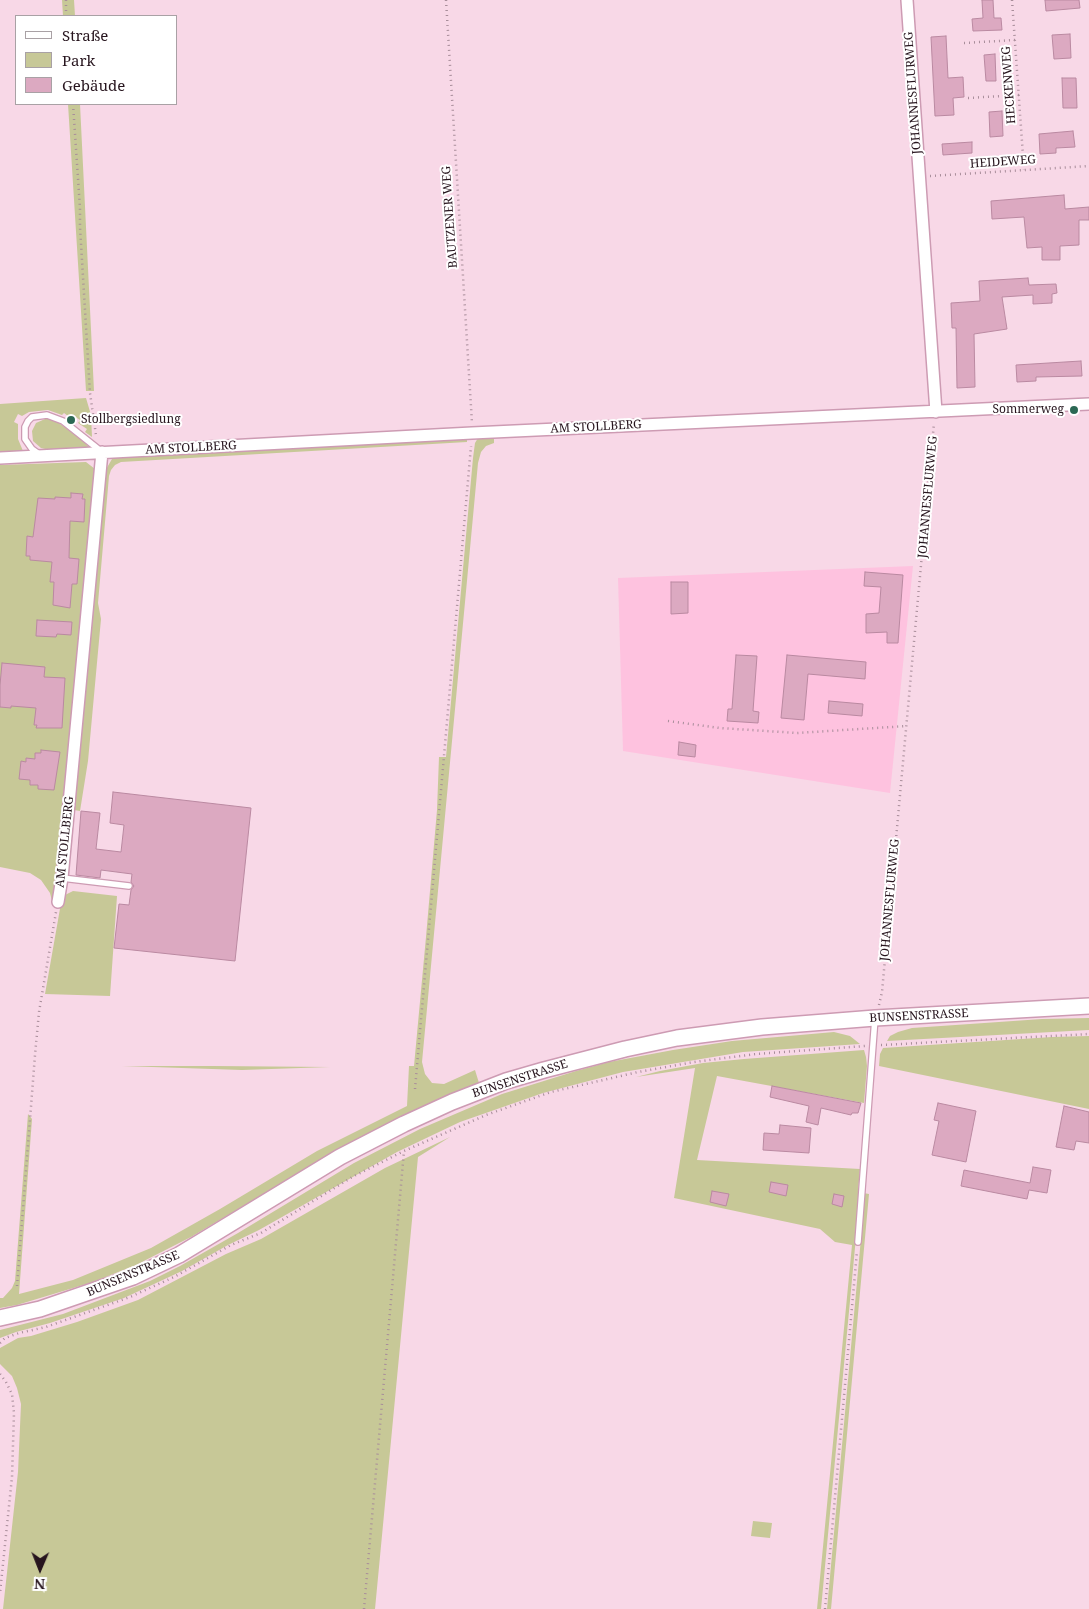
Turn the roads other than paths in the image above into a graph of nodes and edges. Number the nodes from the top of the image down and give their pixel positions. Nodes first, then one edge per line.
1 (907, 0) edge
2 (1089, 404) edge
3 (936, 412) junction
4 (102, 452) junction
5 (40, 456) junction
6 (0, 458) edge
7 (62, 878) junction
8 (129, 886) dead end
9 (58, 902) road end
10 (1089, 1006) edge
11 (877, 1013) junction
12 (858, 1242) road end
13 (0, 1318) edge

1 - 3 street, JOHANNESFLURWEG
2 - 3 street, AM STOLLBERG
3 - 4 street, AM STOLLBERG
4 - 5 street, AM STOLLBERG
4 - 5 lane
4 - 7 street, AM STOLLBERG
5 - 6 street, AM STOLLBERG
7 - 8 lane
7 - 9 street, AM STOLLBERG
10 - 11 main road, BUNSENSTRASSE
11 - 12 lane
11 - 13 main road, BUNSENSTRASSE

